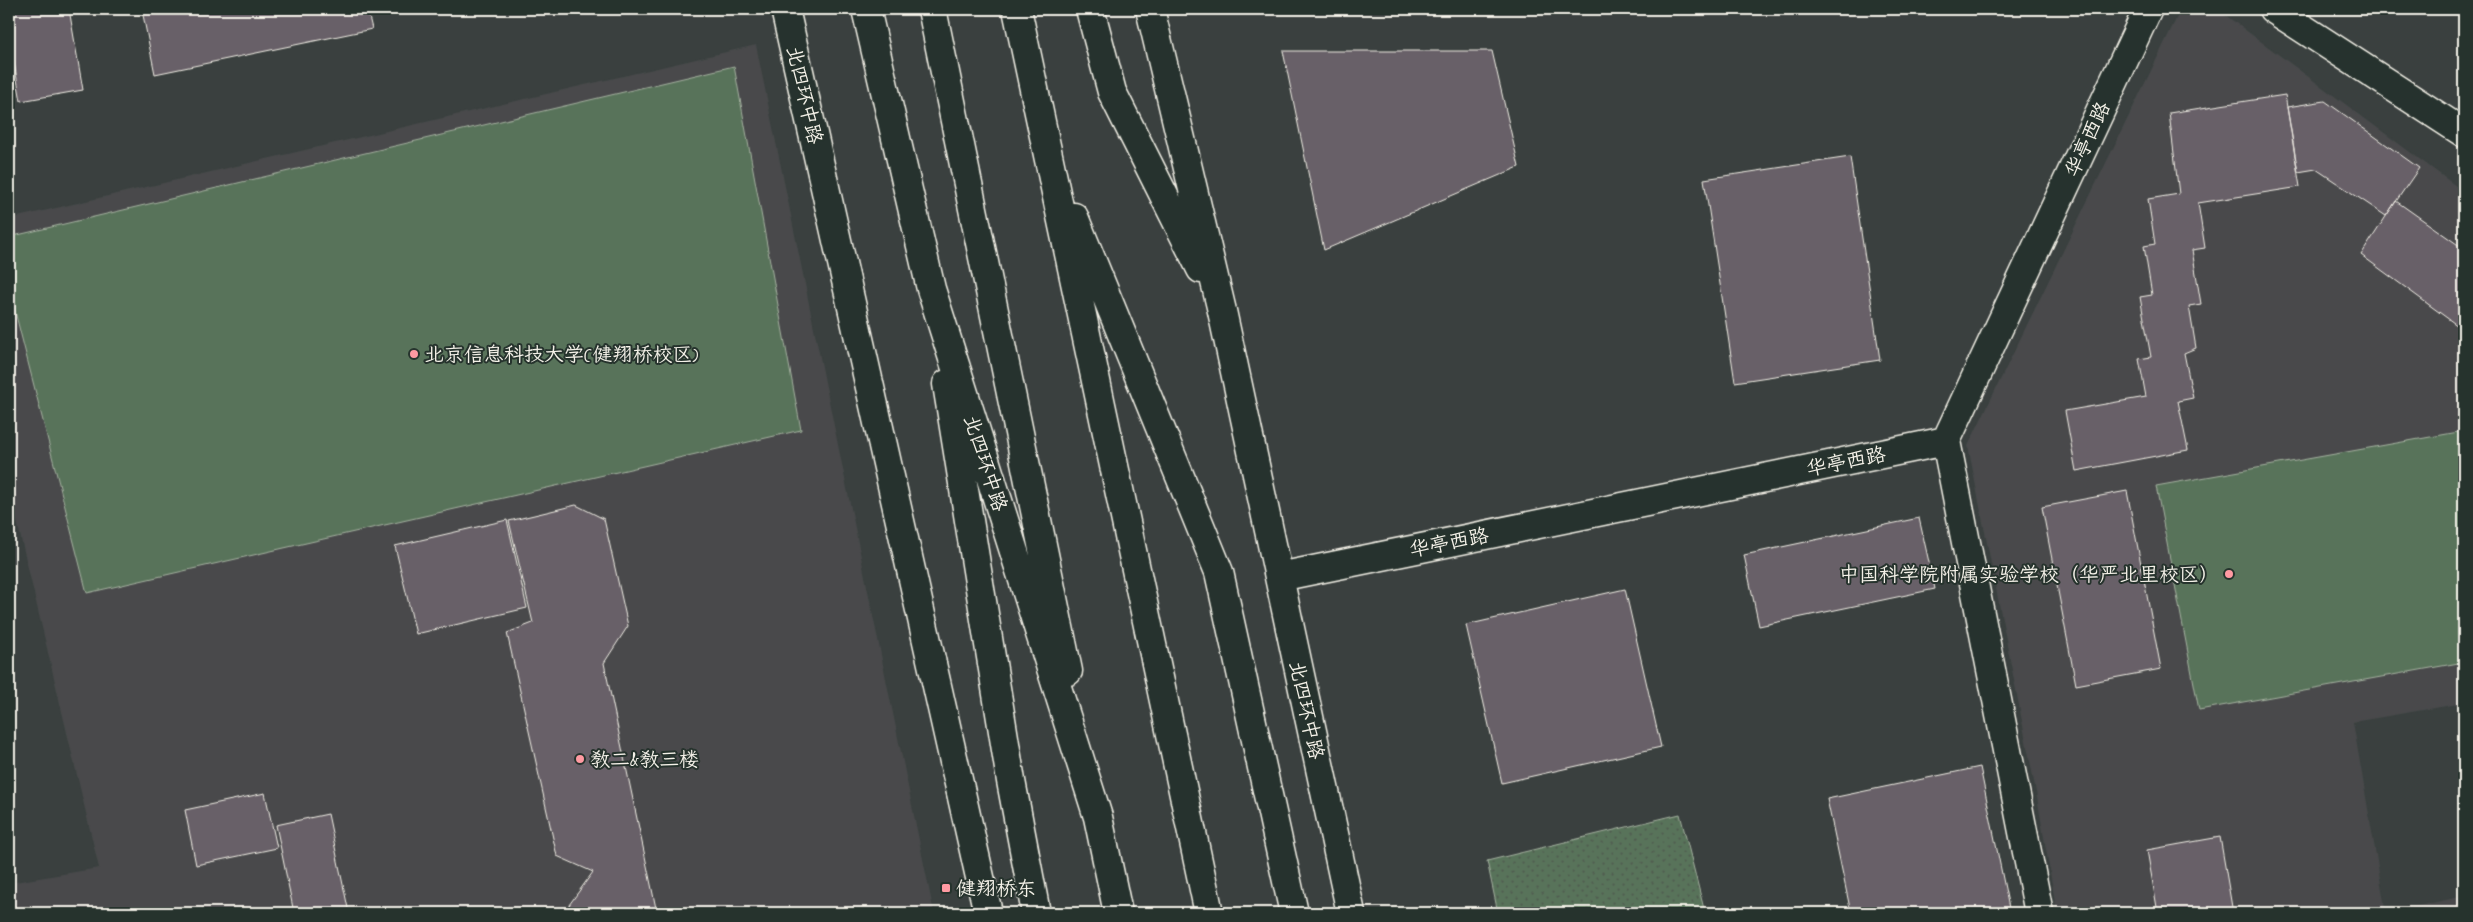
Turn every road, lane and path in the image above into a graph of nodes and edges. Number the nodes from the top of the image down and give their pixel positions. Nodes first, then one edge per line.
1 (785, 9) edge
2 (866, 9) edge
3 (932, 9) edge
4 (1017, 9) edge
5 (1090, 9) edge
6 (1150, 9) edge
7 (2148, 9) edge
8 (2273, 9) edge
9 (2464, 133) edge
10 (1046, 151) junction
11 (931, 289) junction
12 (1222, 311) junction
13 (1946, 441) junction
14 (1279, 577) junction
15 (1098, 817) junction
16 (988, 913) edge
17 (1036, 913) edge
18 (1118, 913) edge
19 (1209, 913) edge
20 (1294, 913) edge
21 (1351, 913) edge
22 (2039, 913) edge

1 - 16 main road, 北四环中路
2 - 11 main road, 北四环中路
3 - 15 main road
4 - 10 main road
5 - 12 main road
6 - 12 main road, 北四环中路
7 - 13 main road, 华亭西路
8 - 9 main road
10 - 19 main road
10 - 20 main road
11 - 15 main road, 北四环中路
11 - 17 main road
12 - 14 main road, 北四环中路
13 - 14 main road, 华亭西路
13 - 22 main road
14 - 21 main road, 北四环中路
15 - 18 main road, 北四环中路

